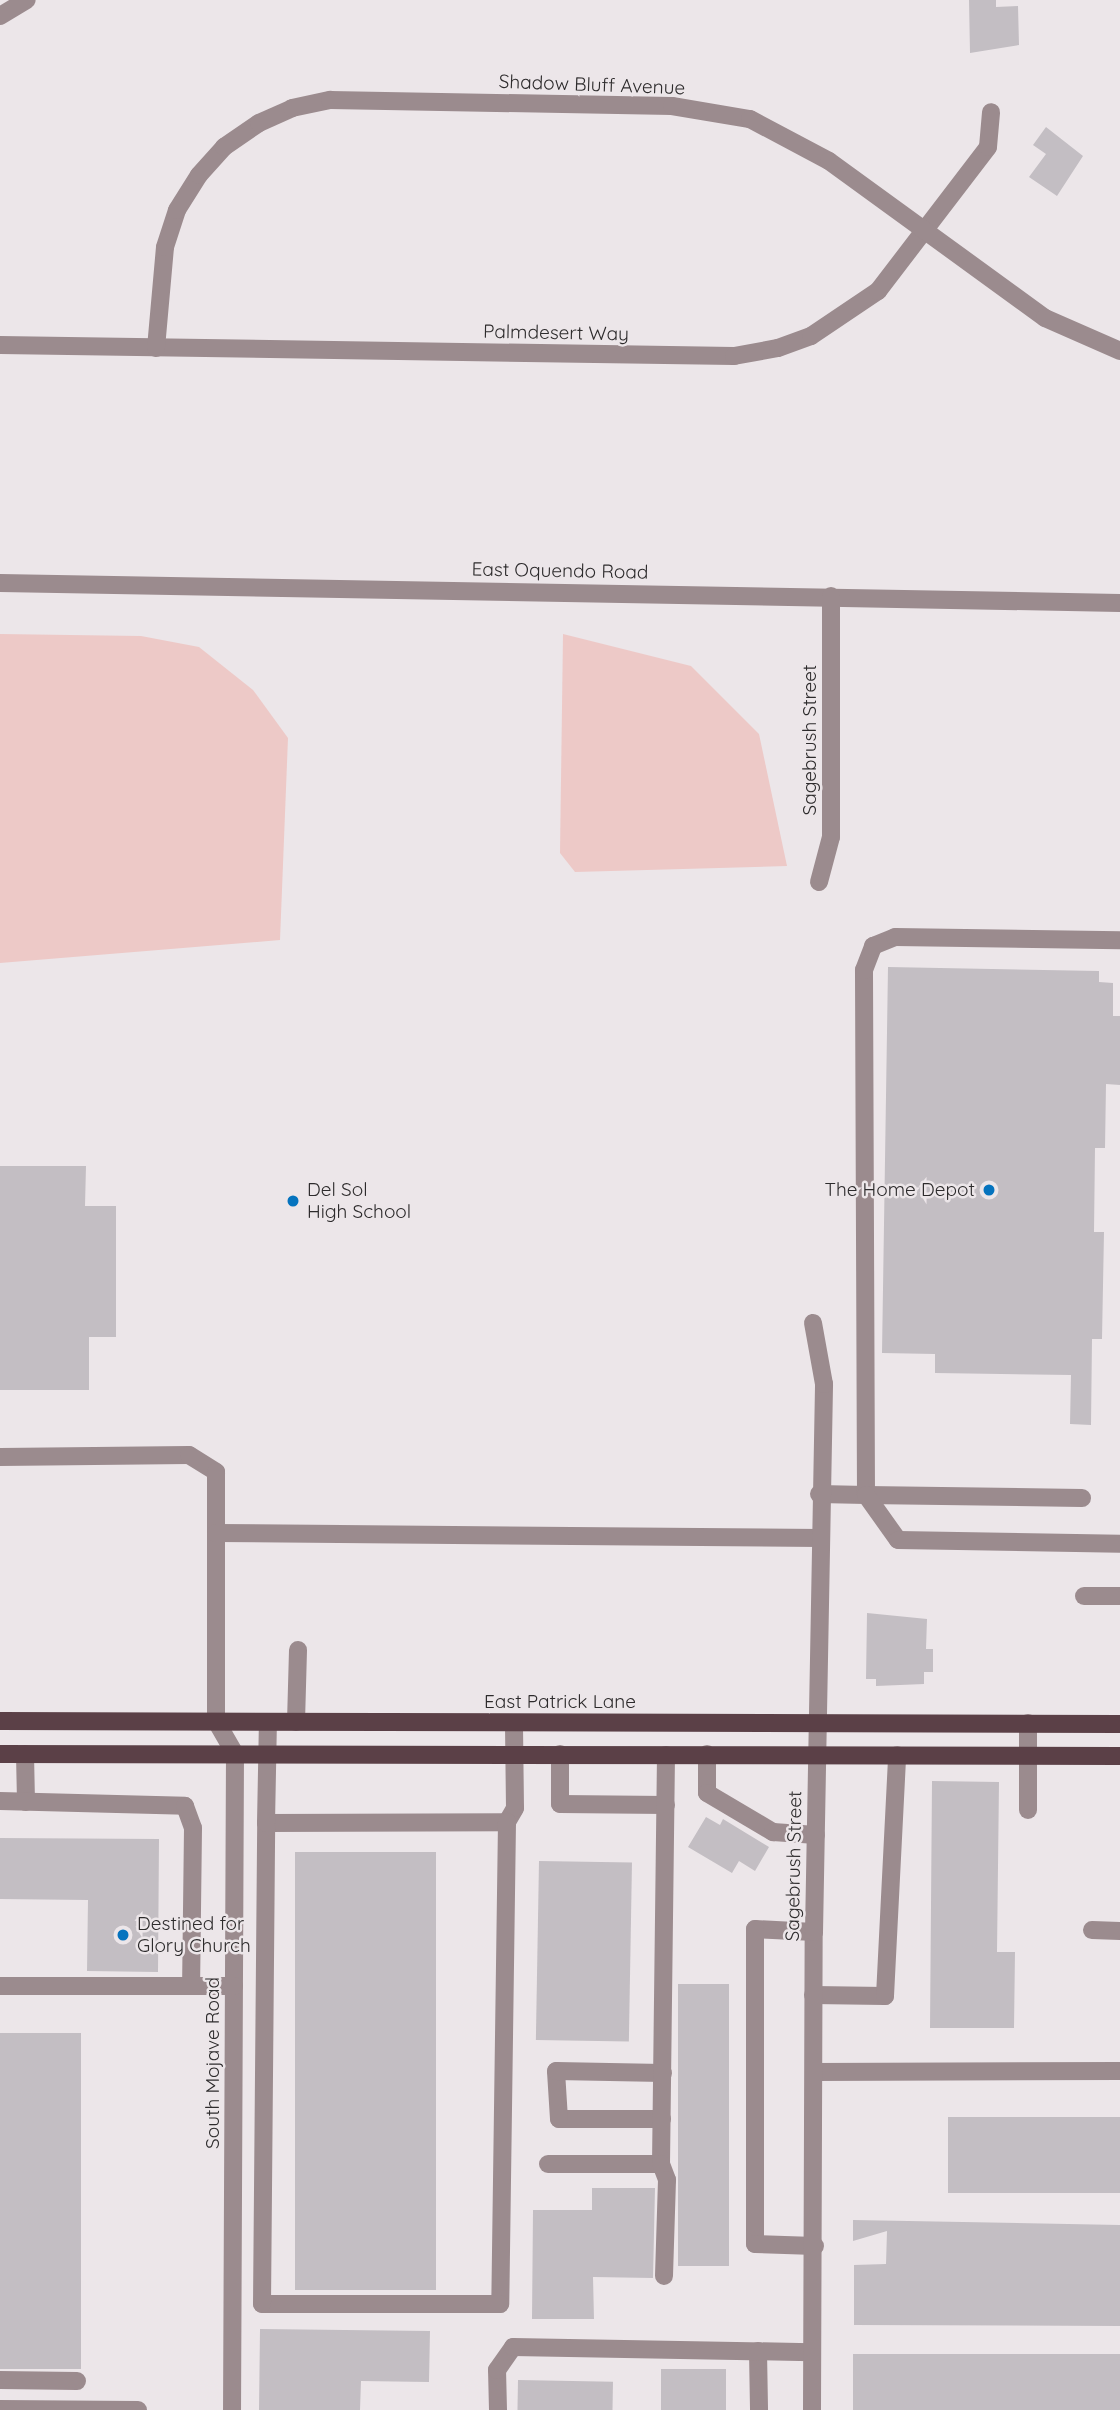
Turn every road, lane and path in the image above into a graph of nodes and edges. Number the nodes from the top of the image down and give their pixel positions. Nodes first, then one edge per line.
1 (27, 0) edge
2 (0, 16) edge
3 (991, 112) dead end
4 (926, 231) junction
5 (0, 345) edge
6 (156, 348) junction
7 (1120, 351) edge
8 (0, 583) edge
9 (831, 596) junction
10 (1120, 603) edge
11 (819, 882) dead end
12 (1120, 940) edge
13 (813, 1323) dead end
14 (0, 1457) edge
15 (819, 1494) junction
16 (866, 1495) junction
17 (1082, 1498) dead end
18 (216, 1533) junction
19 (820, 1538) junction
20 (1120, 1544) edge
21 (1084, 1596) dead end
22 (1120, 1596) edge
23 (298, 1650) dead end
24 (0, 1721) edge
25 (216, 1721) junction
26 (268, 1722) junction
27 (296, 1722) junction
28 (514, 1723) junction
29 (817, 1723) junction
30 (1028, 1723) junction
31 (1120, 1724) edge
32 (0, 1754) edge
33 (25, 1754) junction
34 (235, 1754) junction
35 (267, 1754) junction
36 (515, 1754) junction
37 (560, 1754) junction
38 (707, 1754) junction
39 (666, 1755) junction
40 (817, 1755) junction
41 (897, 1755) junction
42 (1028, 1756) junction
43 (1120, 1756) edge
44 (0, 1801) edge
45 (26, 1802) junction
46 (666, 1805) junction
47 (1028, 1810) dead end
48 (507, 1822) junction
49 (266, 1823) junction
50 (816, 1835) junction
51 (1092, 1930) dead end
52 (1120, 1931) edge
53 (814, 1933) junction
54 (191, 1985) junction
55 (0, 1986) edge
56 (234, 1986) junction
57 (813, 1995) junction
58 (1120, 2071) edge
59 (814, 2072) junction
60 (663, 2073) junction
61 (662, 2119) junction
62 (548, 2164) dead end
63 (662, 2164) junction
64 (815, 2246) junction
65 (664, 2276) dead end
66 (758, 2351) junction
67 (812, 2352) junction
68 (0, 2380) edge
69 (77, 2381) dead end
70 (0, 2409) edge
71 (138, 2410) edge
72 (232, 2410) edge
73 (498, 2410) edge
74 (758, 2410) edge
75 (812, 2410) edge

1 - 2 street
3 - 4 street, Palmdesert Way
4 - 6 street, Palmdesert Way
4 - 6 street, Shadow Bluff Avenue
4 - 7 street, Shadow Bluff Avenue
5 - 6 street, Palmdesert Way
8 - 9 street, East Oquendo Road
9 - 10 street, East Oquendo Road
9 - 11 street, Sagebrush Street
12 - 16 street
13 - 15 street, Sagebrush Street
14 - 18 street
15 - 16 street
15 - 19 street, Sagebrush Street
16 - 17 street
16 - 20 street
18 - 19 street
18 - 25 street
19 - 29 street, Sagebrush Street
21 - 22 street
23 - 27 street
24 - 25 main road, East Patrick Lane
25 - 26 main road, East Patrick Lane
25 - 34 street
26 - 27 main road, East Patrick Lane
26 - 35 street
27 - 28 main road, East Patrick Lane
28 - 29 main road, East Patrick Lane
28 - 36 street
29 - 30 main road, East Patrick Lane
29 - 40 street, Sagebrush Street
30 - 31 main road, East Patrick Lane
30 - 42 street
32 - 33 main road
33 - 34 main road
33 - 45 street
34 - 35 main road
34 - 56 street, South Mojave Road
35 - 36 main road
35 - 49 street
36 - 37 main road
36 - 48 street
37 - 39 main road
37 - 46 street
38 - 39 main road
38 - 40 main road
38 - 50 street
39 - 46 street
40 - 41 main road
40 - 50 street, Sagebrush Street
41 - 42 main road
41 - 57 street
42 - 43 main road
42 - 47 street
44 - 45 street
45 - 54 street
46 - 60 street
48 - 49 street
48 - 49 street
50 - 53 street, Sagebrush Street
51 - 52 street
53 - 57 street, Sagebrush Street
53 - 64 street
54 - 55 street
54 - 56 street
56 - 72 street, South Mojave Road
57 - 59 street, Sagebrush Street
58 - 59 street
59 - 64 street, Sagebrush Street
60 - 61 street
60 - 61 street
61 - 63 street
62 - 63 street
63 - 65 street
64 - 67 street, Sagebrush Street
66 - 67 street
66 - 73 street
66 - 74 street
67 - 75 street, Sagebrush Street
68 - 69 street
70 - 71 street

